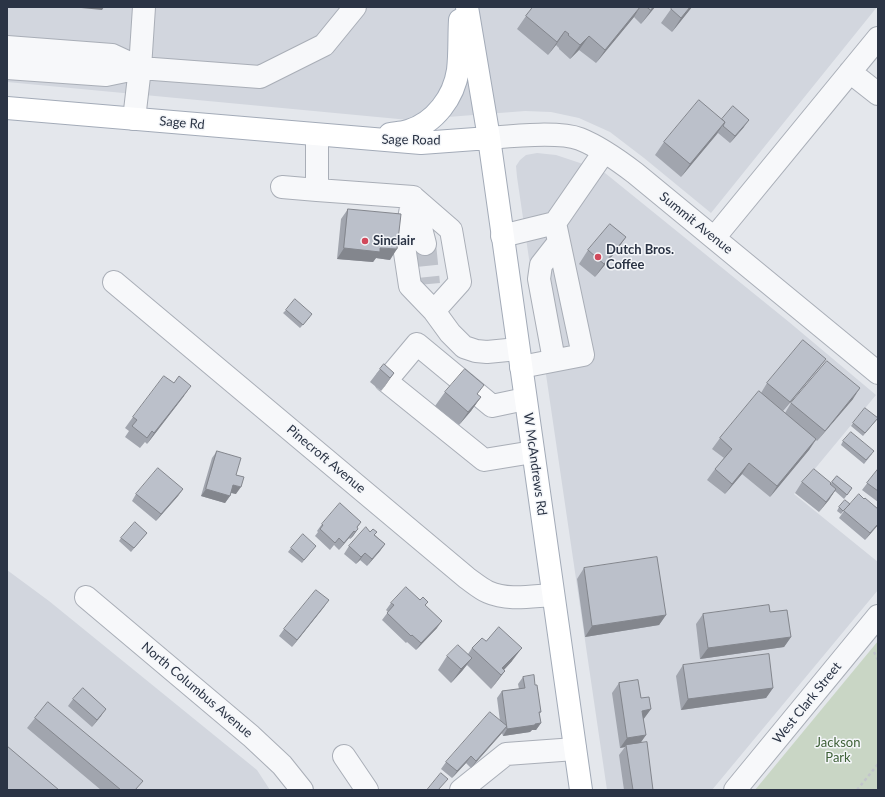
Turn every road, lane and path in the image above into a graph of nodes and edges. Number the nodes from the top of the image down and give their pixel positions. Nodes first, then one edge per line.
1 (144, 7) edge
2 (354, 7) edge
3 (460, 7) edge
4 (467, 7) edge
5 (878, 38) edge
6 (7, 47) edge
7 (34, 59) junction
8 (7, 68) edge
9 (140, 68) junction
10 (850, 72) junction
11 (878, 94) edge
12 (7, 108) edge
13 (134, 119) junction
14 (317, 135) junction
15 (357, 138) junction
16 (489, 138) junction
17 (604, 152) junction
18 (282, 187) dead end
19 (317, 190) junction
20 (413, 197) junction
21 (557, 232) junction
22 (502, 236) junction
23 (714, 238) junction
24 (425, 244) tunnel mouth
25 (114, 282) dead end
26 (429, 284) tunnel mouth
27 (434, 312) junction
28 (520, 358) junction
29 (554, 360) junction
30 (875, 366) edge
31 (526, 399) junction
32 (533, 452) junction
33 (553, 594) junction
34 (86, 597) dead end
35 (878, 616) edge
36 (575, 749) junction
37 (344, 756) dead end
38 (878, 764) edge
39 (302, 790) edge
40 (367, 790) edge
41 (461, 790) edge
42 (581, 790) edge
43 (735, 790) edge
44 (857, 790) edge

1 - 9 street
2 - 9 street
3 - 15 main road
4 - 16 main road, W McAndrews Rd
5 - 10 street
6 - 7 street
7 - 8 street
7 - 9 street
9 - 13 street
10 - 11 street
10 - 23 street
12 - 13 main road, Sage Rd
13 - 14 main road, Sage Rd
14 - 15 main road, Sage Rd
14 - 19 street
15 - 16 main road, Sage Road
16 - 17 street, Summit Avenue
16 - 22 main road, W McAndrews Rd
17 - 21 street
17 - 23 street, Summit Avenue
18 - 19 street
19 - 20 street
20 - 24 street
20 - 27 street
20 - 27 street
21 - 22 street
21 - 29 street
21 - 29 street
22 - 28 main road, W McAndrews Rd
23 - 30 street, Summit Avenue
25 - 33 street, Pinecroft Avenue
26 - 27 street
27 - 28 street
28 - 29 street
28 - 31 main road, W McAndrews Rd
31 - 32 main road, W McAndrews Rd
31 - 32 street
32 - 33 main road, W McAndrews Rd
33 - 36 main road, W McAndrews Rd
34 - 39 street, North Columbus Avenue
35 - 43 street, West Clark Street
36 - 41 street
36 - 42 main road, W McAndrews Rd
37 - 40 street
38 - 44 path

